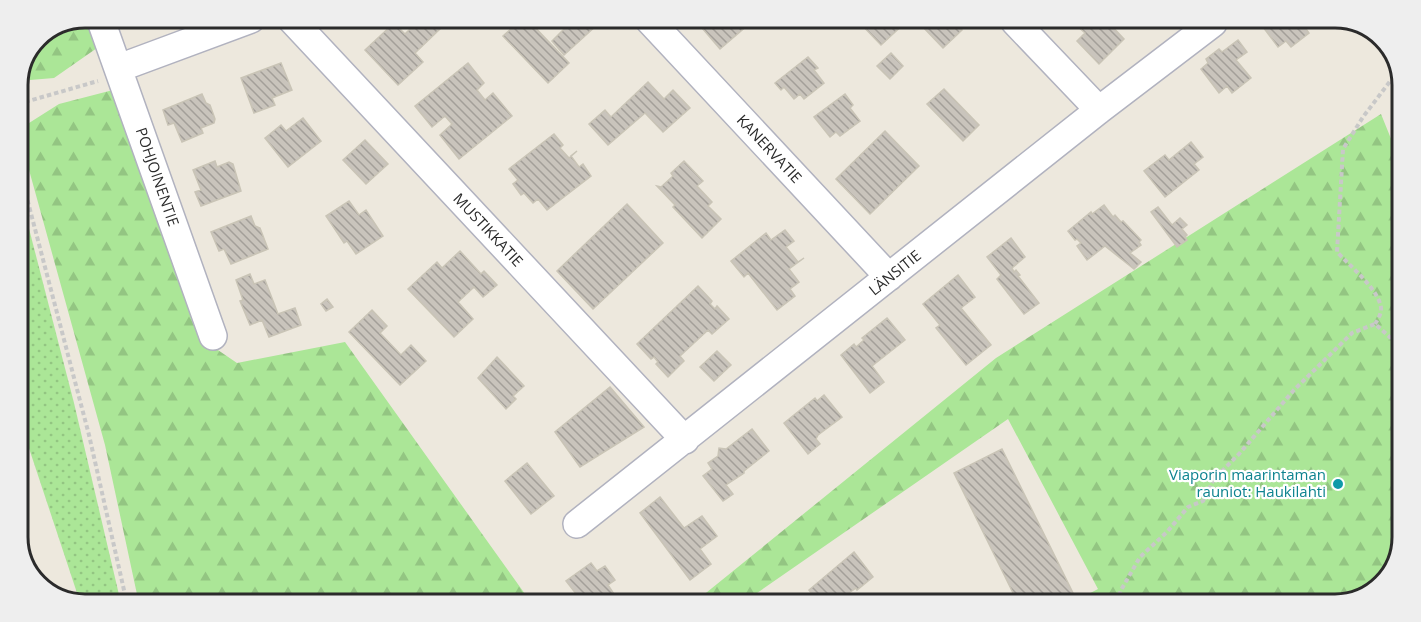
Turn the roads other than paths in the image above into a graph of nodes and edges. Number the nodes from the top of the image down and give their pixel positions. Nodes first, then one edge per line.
1 (104, 28) edge
2 (230, 28) edge
3 (299, 28) edge
4 (656, 28) edge
5 (1021, 28) edge
6 (1207, 28) edge
7 (121, 75) junction
8 (1099, 111) junction
9 (889, 277) junction
10 (213, 336) dead end
11 (684, 440) junction
12 (577, 524) dead end

1 - 7 street, POHJOINENTIE
2 - 7 street
3 - 11 street, MUSTIKKATIE
4 - 9 street, KANERVATIE
5 - 8 street
6 - 8 street, LÄNSITIE
7 - 10 street, POHJOINENTIE
8 - 9 street, LÄNSITIE
9 - 11 street, LÄNSITIE
11 - 12 street, LÄNSITIE

